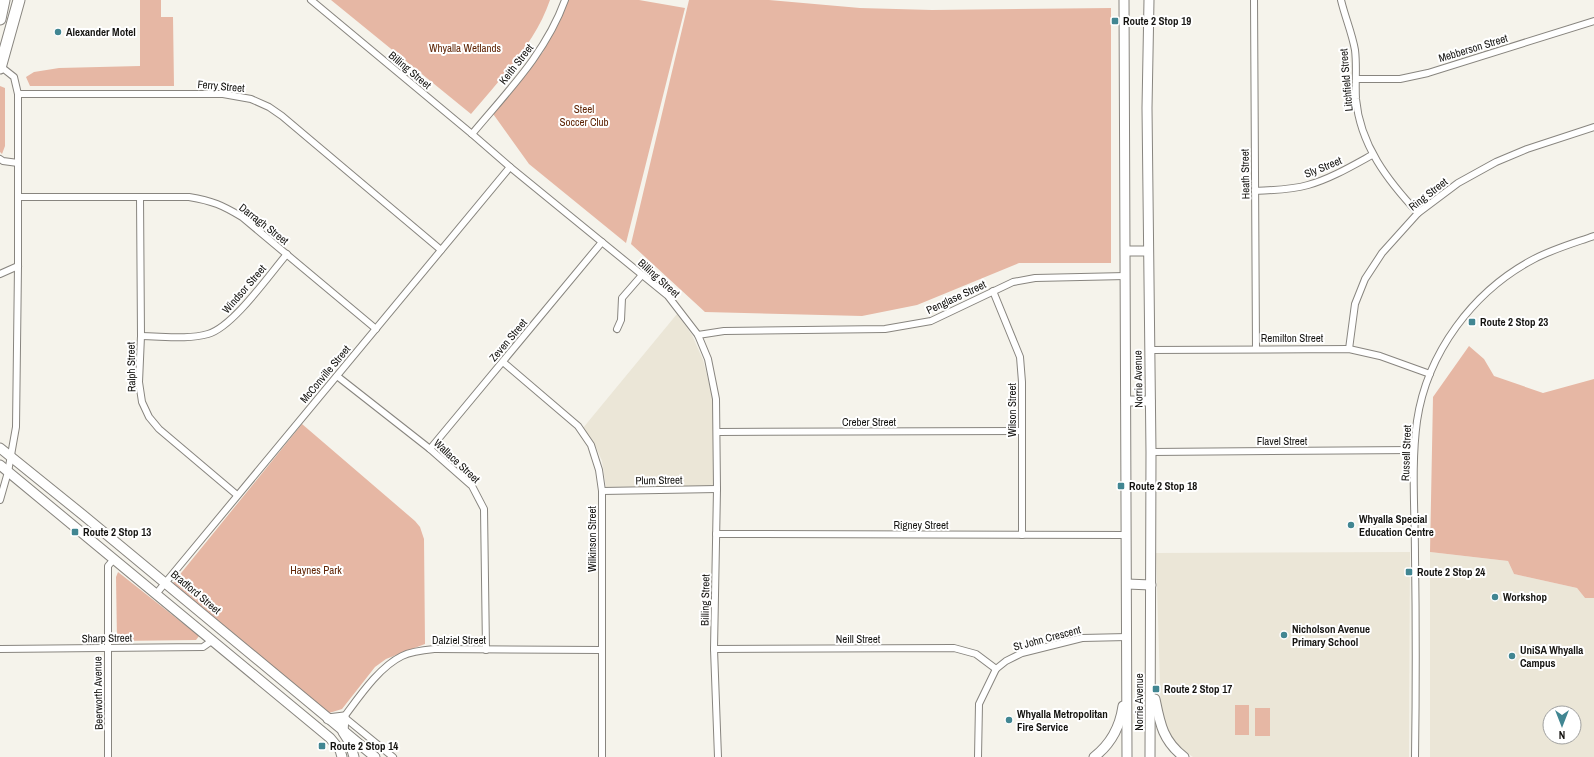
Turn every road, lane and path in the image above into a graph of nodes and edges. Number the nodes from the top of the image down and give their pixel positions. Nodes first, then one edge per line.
1 (4, 0) edge
2 (19, 0) edge
3 (305, 0) edge
4 (311, 0) edge
5 (565, 0) edge
6 (1124, 0) edge
7 (1149, 0) edge
8 (1254, 0) edge
9 (1341, 0) edge
10 (317, 5) junction
11 (0, 19) edge
12 (1594, 21) edge
13 (0, 66) edge
14 (1356, 79) junction
15 (18, 94) junction
16 (1594, 127) edge
17 (472, 134) junction
18 (1372, 155) junction
19 (0, 159) edge
20 (18, 163) junction
21 (510, 167) junction
22 (1255, 191) junction
23 (18, 197) junction
24 (140, 197) junction
25 (1418, 213) junction
26 (1594, 236) edge
27 (602, 242) junction
28 (441, 250) junction
29 (1126, 251) junction
30 (1148, 251) junction
31 (286, 254) junction
32 (18, 266) junction
33 (0, 274) edge
34 (642, 275) junction
35 (1126, 276) junction
36 (993, 291) junction
37 (376, 329) junction
38 (617, 329) dead end
39 (698, 335) junction
40 (141, 336) junction
41 (1256, 348) junction
42 (1350, 349) junction
43 (1149, 350) junction
44 (503, 362) junction
45 (1430, 374) junction
46 (337, 376) junction
47 (1150, 400) junction
48 (1126, 401) junction
49 (717, 432) junction
50 (1022, 432) junction
51 (0, 448) edge
52 (430, 449) junction
53 (1414, 450) junction
54 (1151, 452) junction
55 (12, 456) junction
56 (0, 465) edge
57 (8, 472) junction
58 (716, 489) junction
59 (602, 490) junction
60 (237, 495) junction
61 (0, 500) edge
62 (83, 515) junction
63 (74, 526) junction
64 (716, 534) junction
65 (1022, 535) junction
66 (1127, 535) junction
67 (114, 559) junction
68 (165, 582) junction
69 (1127, 584) junction
70 (1151, 585) junction
71 (156, 594) junction
72 (1127, 637) junction
73 (213, 640) junction
74 (107, 648) junction
75 (0, 649) edge
76 (714, 649) junction
77 (486, 650) junction
78 (601, 650) junction
79 (996, 669) junction
80 (1151, 678) junction
81 (1127, 681) junction
82 (344, 717) junction
83 (328, 719) junction
84 (343, 732) junction
85 (108, 757) edge
86 (342, 757) edge
87 (354, 757) edge
88 (375, 757) edge
89 (393, 757) edge
90 (602, 757) edge
91 (718, 757) edge
92 (978, 757) edge
93 (1094, 757) edge
94 (1127, 757) edge
95 (1150, 757) edge
96 (1184, 757) edge
97 (1415, 757) edge

1 - 11 highway
2 - 13 highway
3 - 10 street
4 - 10 street, Billing Street
5 - 17 street, Keith Street
6 - 29 main road, Norrie Avenue
7 - 30 main road, Norrie Avenue
8 - 22 street, Heath Street
9 - 14 street, Litchfield Street
10 - 17 street, Billing Street
12 - 14 street, Mebberson Street
13 - 15 street
14 - 18 street, Litchfield Street
15 - 20 street
15 - 28 street, Ferry Street
16 - 25 street, Ring Street
17 - 21 street, Billing Street
18 - 22 street, Sly Street
18 - 25 street, Litchfield Street
19 - 20 street
20 - 23 street
21 - 27 street, Billing Street
21 - 28 street, McConville Street
22 - 41 street, Heath Street
23 - 24 street, Darragh Street
23 - 32 street
24 - 31 street, Darragh Street
24 - 40 street, Ralph Street
25 - 42 street, Ring Street
26 - 45 street, Russell Street
27 - 34 street, Billing Street
27 - 44 street, Zeven Street
28 - 37 street, McConville Street
29 - 30 main road
29 - 35 main road, Norrie Avenue
30 - 43 main road, Norrie Avenue
31 - 37 street, Darragh Street
31 - 40 street, Windsor Street
32 - 33 street
32 - 55 street
34 - 38 street
34 - 39 street, Billing Street
35 - 36 street, Penglase Street
35 - 48 main road, Norrie Avenue
36 - 39 street, Penglase Street
36 - 50 street, Wilson Street
37 - 46 street, McConville Street
39 - 49 street, Billing Street
40 - 60 street, Ralph Street
41 - 42 street, Remilton Street
41 - 43 street, Remilton Street
42 - 45 street, Remilton Street
43 - 47 main road, Norrie Avenue
44 - 52 street, Zeven Street
44 - 59 street, Wilkinson Street
45 - 53 street, Russell Street
46 - 52 street, Wallace Street
46 - 60 street, McConville Street
47 - 48 main road
47 - 54 main road, Norrie Avenue
48 - 66 main road, Norrie Avenue
49 - 50 street, Creber Street
49 - 58 street, Billing Street
50 - 65 street, Wilson Street
51 - 55 main road, Bradford Street
52 - 77 street, Wallace Street
53 - 54 street, Flavel Street
53 - 97 street, Russell Street
54 - 70 main road, Norrie Avenue
55 - 57 street
55 - 62 main road, Bradford Street
56 - 57 main road
57 - 61 street
57 - 63 main road
58 - 59 street, Plum Street
58 - 64 street, Billing Street
59 - 78 street, Wilkinson Street
60 - 68 street, McConville Street
62 - 63 main road
62 - 68 main road, Bradford Street
63 - 67 main road
64 - 65 street, Rigney Street
64 - 76 street, Billing Street
65 - 66 street, Rigney Street
66 - 69 main road, Norrie Avenue
67 - 71 main road
67 - 74 street, Beerworth Avenue
68 - 71 street, McConville Street
68 - 83 main road, Bradford Street
69 - 70 main road
69 - 72 main road, Norrie Avenue
70 - 80 main road, Norrie Avenue
71 - 73 main road
72 - 79 street, St John Crescent
72 - 81 main road, Norrie Avenue
73 - 74 street, Sharp Street
73 - 86 main road
74 - 75 street, Sharp Street
74 - 85 street, Beerworth Avenue
76 - 79 street, Neill Street
76 - 91 street, Billing Street
77 - 78 street, Dalziel Street
77 - 82 street, Dalziel Street
78 - 90 street, Wilkinson Street
79 - 92 street, St John Crescent
80 - 95 main road, Norrie Avenue
80 - 96 main road
81 - 93 main road
81 - 94 main road, Norrie Avenue
82 - 83 main road
82 - 84 main road
82 - 89 street
83 - 84 main road, Bradford Street
84 - 87 main road
84 - 88 main road, Bradford Street

